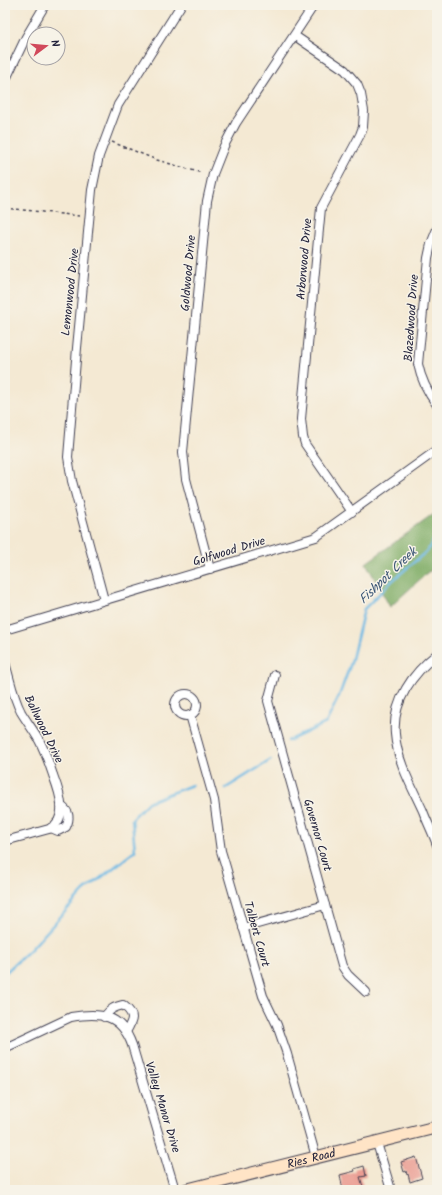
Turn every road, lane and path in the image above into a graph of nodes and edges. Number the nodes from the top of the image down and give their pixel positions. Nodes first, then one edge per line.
1 (45, 5) edge
2 (182, 5) edge
3 (314, 5) edge
4 (295, 36) junction
5 (5, 81) edge
6 (112, 142) dead end
7 (202, 174) dead end
8 (5, 208) edge
9 (80, 216) dead end
10 (437, 229) edge
11 (437, 405) edge
12 (437, 450) edge
13 (352, 512) junction
14 (210, 569) junction
15 (104, 600) junction
16 (5, 630) edge
17 (437, 654) edge
18 (5, 662) edge
19 (275, 675) dead end
20 (190, 715) dead end
21 (5, 841) edge
22 (437, 845) edge
23 (325, 905) junction
24 (243, 928) junction
25 (366, 992) dead end
26 (104, 1017) junction
27 (126, 1032) junction
28 (5, 1048) edge
29 (437, 1127) edge
30 (376, 1143) junction
31 (316, 1157) junction
32 (175, 1190) edge
33 (186, 1190) edge
34 (391, 1190) edge

1 - 5 street
2 - 15 street, Lemonwood Drive
3 - 4 street, Goldwood Drive
4 - 13 street, Arborwood Drive
4 - 14 street, Goldwood Drive
6 - 7 path
8 - 9 path
10 - 11 street, Blazedwood Drive
12 - 13 street, Golfwood Drive
13 - 14 street, Golfwood Drive
14 - 15 street, Golfwood Drive
15 - 16 street, Golfwood Drive
17 - 22 street
18 - 21 street, Ballwood Drive
19 - 23 street, Governor Court
20 - 24 street, Talbert Court
23 - 24 street
23 - 25 street, Governor Court
24 - 31 street, Talbert Court
26 - 27 street, Valley Manor Drive
26 - 27 street
26 - 28 street, Valley Manor Drive
27 - 32 street, Valley Manor Drive
29 - 30 street, Ries Road
30 - 31 street, Ries Road
30 - 34 street
31 - 33 street, Ries Road

